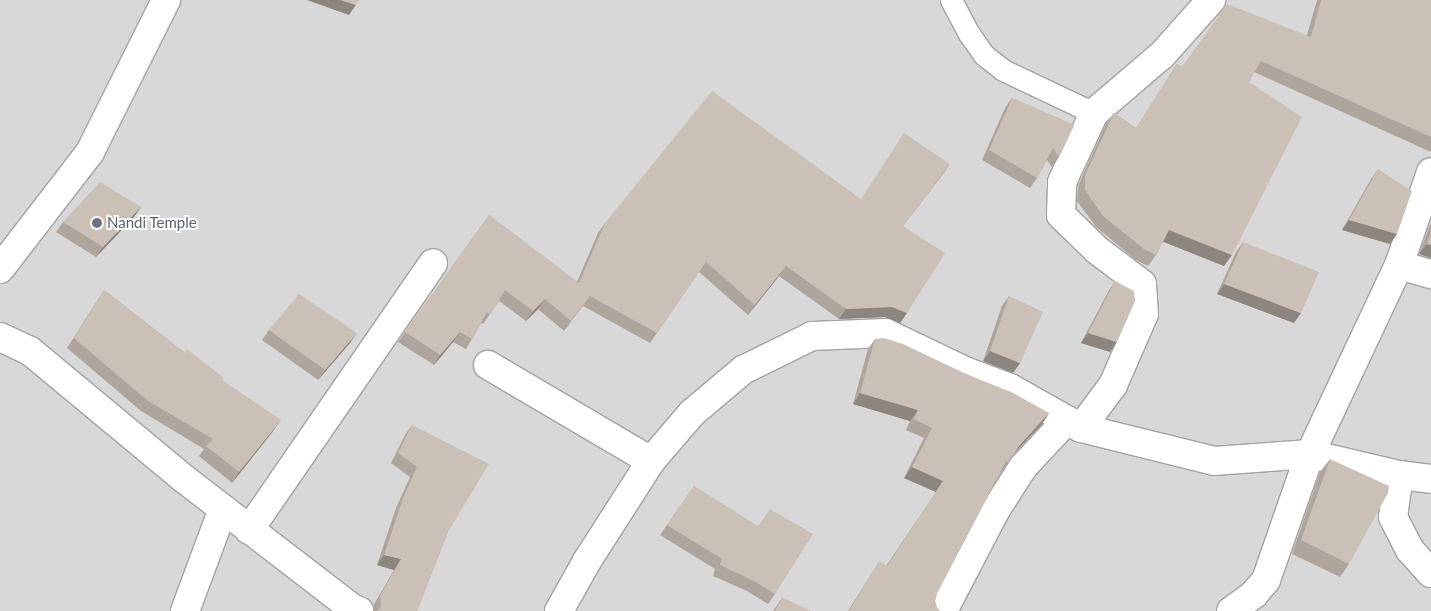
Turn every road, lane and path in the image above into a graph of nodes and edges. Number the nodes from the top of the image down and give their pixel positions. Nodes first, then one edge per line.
1 (166, 0) edge
2 (951, 0) edge
3 (1211, 0) edge
4 (1094, 113) junction
5 (1431, 172) edge
6 (433, 263) dead end
7 (1399, 265) junction
8 (0, 269) edge
9 (1431, 274) edge
10 (0, 337) edge
11 (488, 365) dead end
12 (1074, 424) junction
13 (1310, 454) junction
14 (651, 461) junction
15 (1399, 475) junction
16 (1431, 479) edge
17 (223, 509) junction
18 (249, 530) junction
19 (1431, 573) edge
20 (185, 611) edge
21 (359, 611) edge
22 (559, 611) edge
23 (943, 611) edge
24 (1231, 611) edge

1 - 8 street
2 - 4 lane
3 - 4 street
4 - 12 street
5 - 7 street
6 - 18 street
7 - 9 street
7 - 13 street
10 - 17 street
11 - 14 street
12 - 13 street
12 - 14 street
12 - 23 street
13 - 15 street
13 - 24 street
14 - 22 street
15 - 16 street
15 - 19 street
17 - 18 street
17 - 20 street
18 - 21 street

